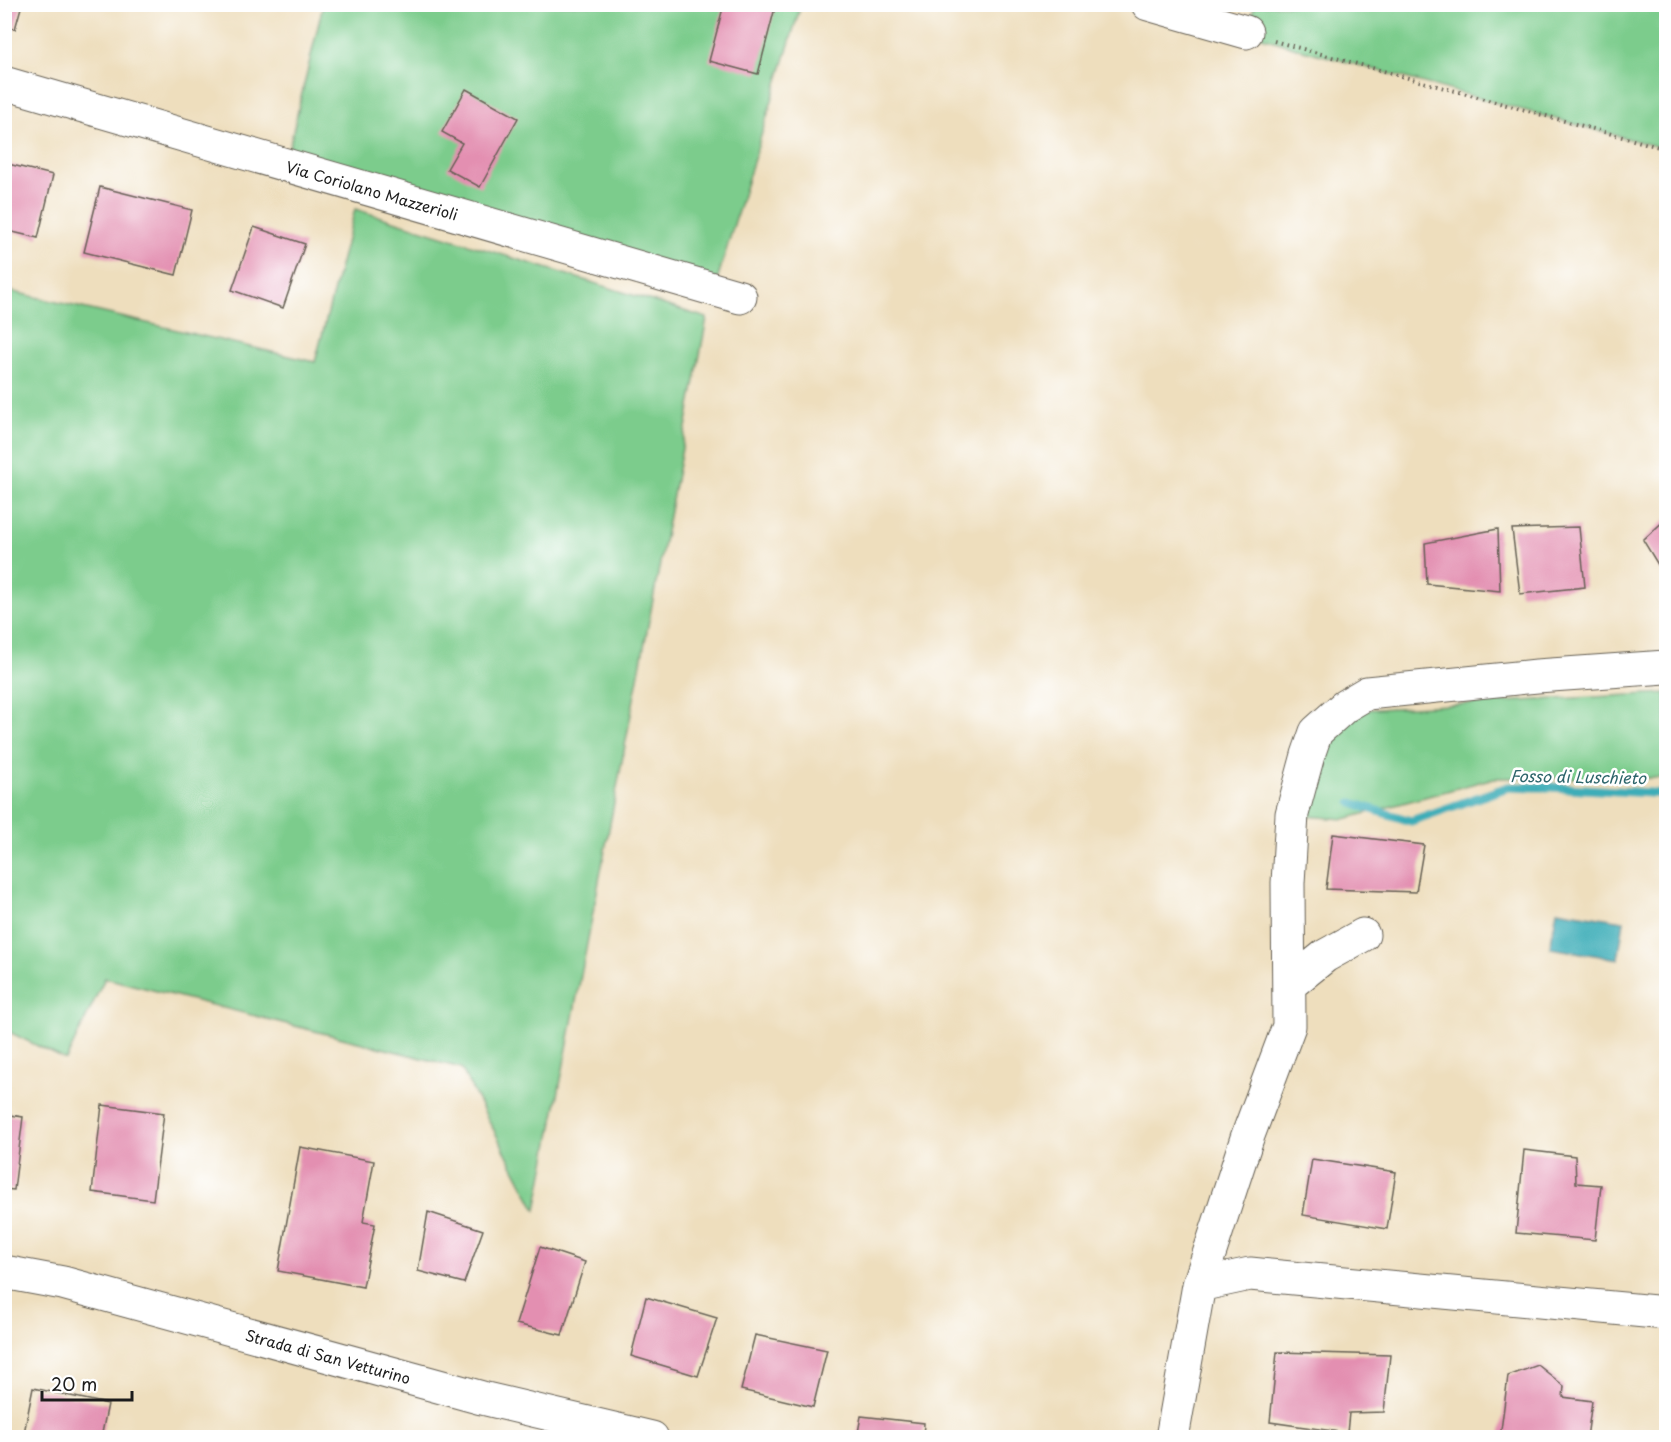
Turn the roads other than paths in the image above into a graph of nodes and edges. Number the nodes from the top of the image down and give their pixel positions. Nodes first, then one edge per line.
1 (1149, 4) edge
2 (1246, 32) road end
3 (4, 84) edge
4 (740, 297) dead end
5 (1666, 667) edge
6 (1363, 936) dead end
7 (1289, 985) junction
8 (4, 1272) edge
9 (1200, 1285) junction
10 (1666, 1313) edge
11 (652, 1437) edge
12 (1172, 1437) edge

1 - 2 street
3 - 4 street, Via Coriolano Mazzerioli
5 - 7 street
6 - 7 street
7 - 9 street
8 - 11 street, Strada di San Vetturino
9 - 10 street
9 - 12 street

